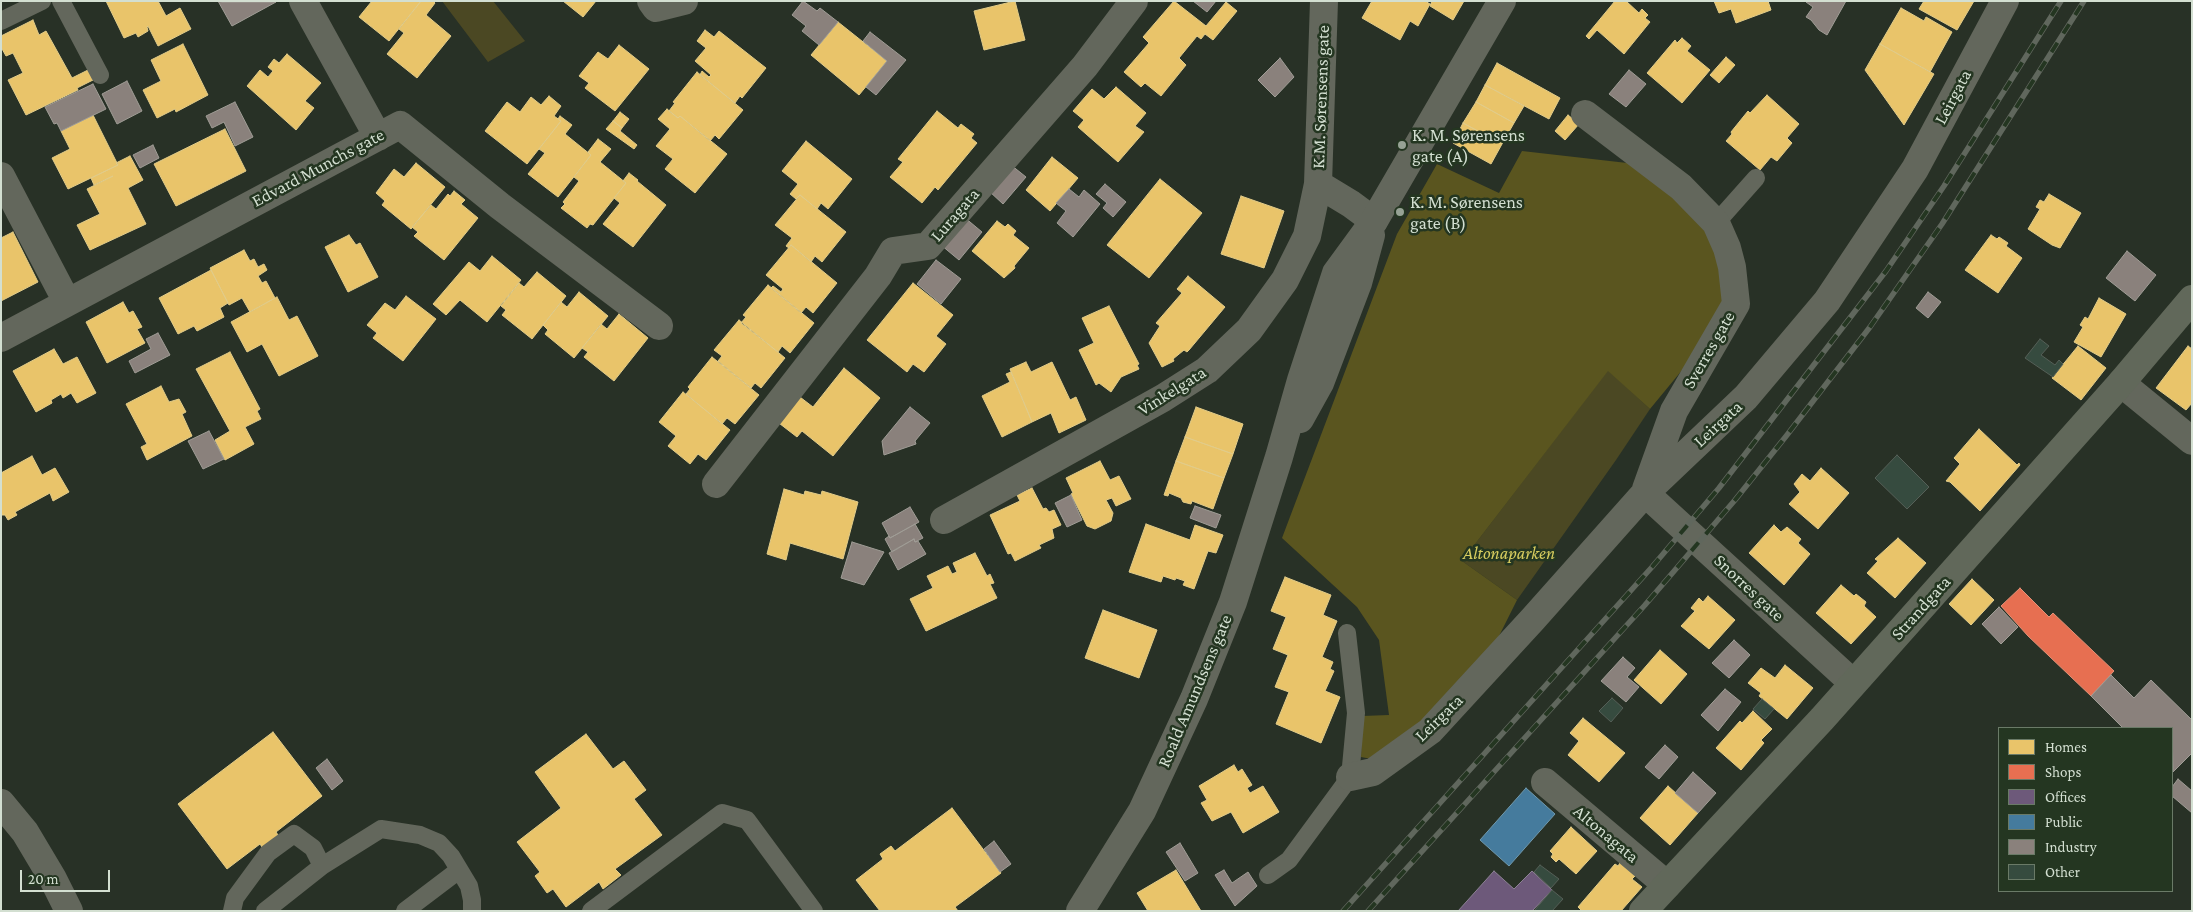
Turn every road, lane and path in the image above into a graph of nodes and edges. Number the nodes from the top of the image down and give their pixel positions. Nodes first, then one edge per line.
1 (42, 1) edge
2 (61, 1) edge
3 (303, 1) edge
4 (651, 1) edge
5 (684, 1) edge
6 (1134, 1) edge
7 (1324, 1) edge
8 (1502, 1) edge
9 (2005, 1) edge
10 (1, 21) edge
11 (100, 75) dead end
12 (1585, 114) dead end
13 (378, 137) junction
14 (1, 176) edge
15 (1756, 178) dead end
16 (1318, 184) junction
17 (1374, 221) junction
18 (1716, 223) junction
19 (2192, 299) edge
20 (67, 302) junction
21 (659, 326) dead end
22 (1, 338) edge
23 (2122, 383) junction
24 (2192, 440) edge
25 (716, 484) dead end
26 (1645, 493) junction
27 (944, 520) dead end
28 (1347, 633) dead end
29 (1853, 683) junction
30 (1350, 777) junction
31 (1544, 782) dead end
32 (1, 803) edge
33 (322, 866) junction
34 (459, 870) junction
35 (1268, 874) dead end
36 (1667, 886) junction
37 (69, 911) edge
38 (232, 911) edge
39 (264, 911) edge
40 (405, 911) edge
41 (472, 911) edge
42 (591, 911) edge
43 (814, 911) edge
44 (1080, 911) edge
45 (1643, 911) edge

1 - 10 lane
2 - 11 lane
3 - 13 street
4 - 5 street
6 - 25 street, Luragata
7 - 16 street, K.M. Sørensens gate
8 - 17 street, Roald Amundsens gate
9 - 26 street, Leirgata
12 - 18 street, Sverres gate
13 - 20 street, Edvard Munchs gate
13 - 21 street, Edvard Munchs gate
14 - 20 street
15 - 18 lane
16 - 17 street, K.M. Sørensens gate
16 - 27 street, Vinkelgata
17 - 44 street, Roald Amundsens gate
18 - 26 street, Sverres gate
19 - 23 main road, Strandgata
20 - 22 street, Edvard Munchs gate
23 - 24 street
23 - 29 main road, Strandgata
26 - 29 street, Snorres gate
26 - 30 street, Leirgata
28 - 30 lane
29 - 36 main road, Strandgata
30 - 35 lane
31 - 36 street, Altonagata
32 - 37 street
33 - 34 lane
33 - 38 lane
33 - 39 lane
34 - 40 lane
34 - 41 lane
36 - 45 main road, Strandgata
42 - 43 lane

